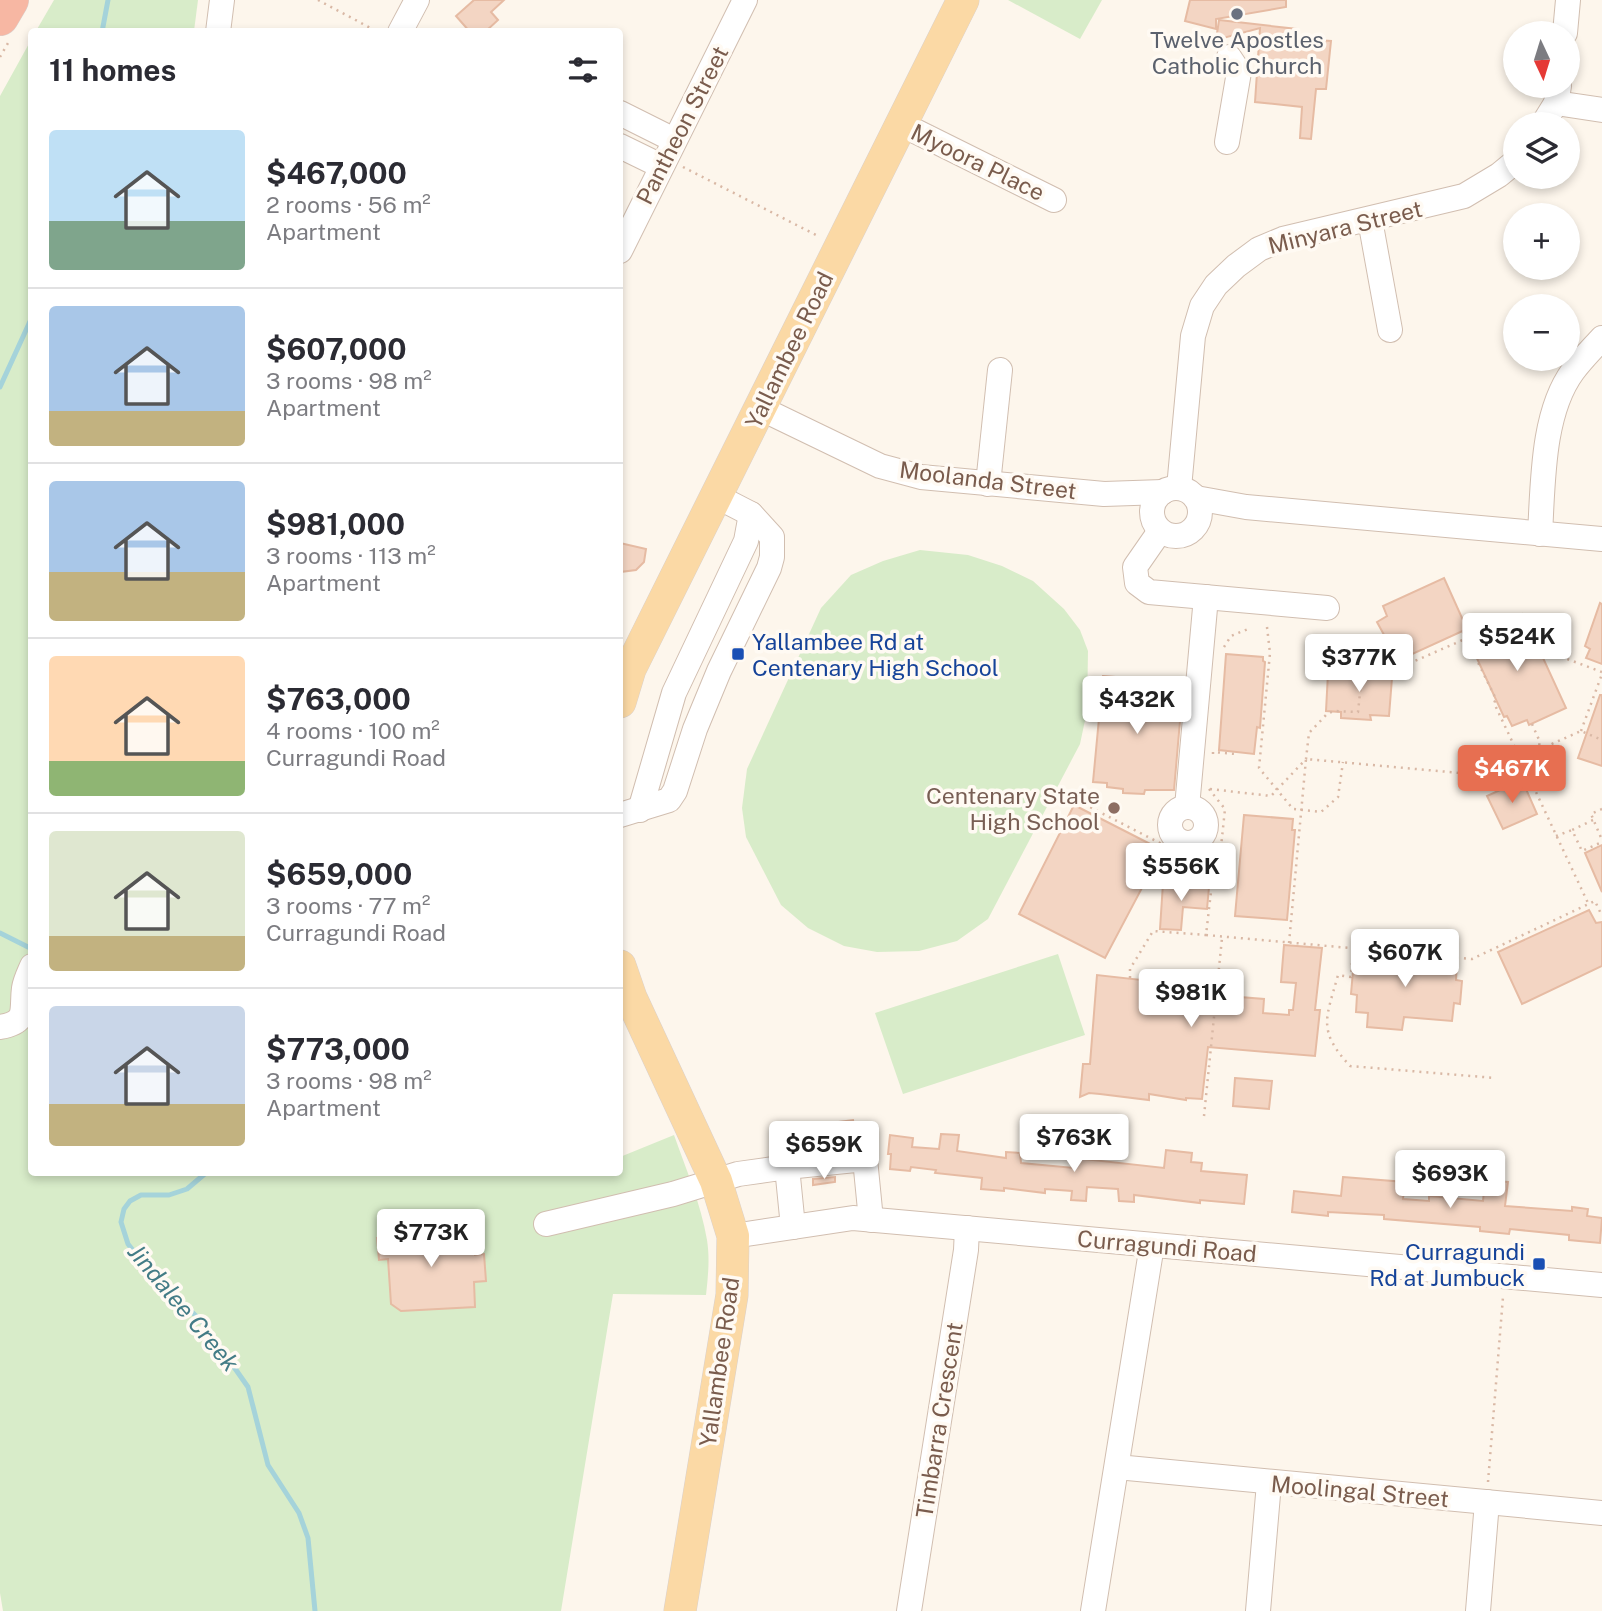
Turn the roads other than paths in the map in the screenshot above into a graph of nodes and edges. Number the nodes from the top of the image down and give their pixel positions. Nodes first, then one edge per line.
1 (10, 0) edge
2 (222, 0) edge
3 (417, 0) edge
4 (746, 0) edge
5 (963, 0) edge
6 (1568, 0) edge
7 (0, 17) edge
8 (1566, 21) edge
9 (218, 28) edge
10 (402, 28) edge
11 (1229, 57) dead end
12 (1569, 98) edge
13 (1602, 110) edge
14 (623, 116) edge
15 (901, 124) junction
16 (1227, 142) dead end
17 (623, 147) edge
18 (667, 155) junction
19 (1503, 172) edge
20 (1054, 200) dead end
21 (1370, 220) junction
22 (623, 245) edge
23 (1390, 330) dead end
24 (1602, 338) edge
25 (1000, 370) dead end
26 (760, 408) junction
27 (988, 484) junction
28 (1104, 494) junction
29 (716, 496) junction
30 (1184, 500) junction
31 (751, 514) junction
32 (1157, 527) junction
33 (1540, 534) junction
34 (1602, 540) edge
35 (1206, 597) junction
36 (1327, 608) dead end
37 (623, 692) edge
38 (1195, 794) road end
39 (630, 812) edge
40 (623, 974) edge
41 (28, 976) edge
42 (0, 1027) edge
43 (787, 1167) junction
44 (716, 1181) junction
45 (871, 1220) junction
46 (546, 1224) dead end
47 (793, 1227) junction
48 (967, 1228) junction
49 (733, 1236) junction
50 (1152, 1245) junction
51 (1602, 1285) edge
52 (1117, 1467) junction
53 (1269, 1483) junction
54 (1487, 1502) junction
55 (1602, 1513) edge
56 (680, 1611) edge
57 (909, 1611) edge
58 (1093, 1611) edge
59 (1258, 1611) edge
60 (1478, 1611) edge

1 - 7 highway
2 - 9 street
3 - 10 street
4 - 18 street, Pantheon Street
5 - 15 main road, Yallambee Road
6 - 8 street
11 - 16 street
12 - 13 street
14 - 18 street
15 - 20 street, Myoora Place
15 - 26 main road, Yallambee Road
17 - 18 street
18 - 22 street, Pantheon Street
19 - 21 street, Minyara Street
21 - 23 street
21 - 30 street, Minyara Street
24 - 33 street
25 - 27 street
26 - 27 street, Moolanda Street
26 - 29 main road, Yallambee Road
27 - 28 street, Moolanda Street
28 - 30 street, Moolanda Street
28 - 32 street, Moolanda Street
29 - 31 street
29 - 37 main road, Yallambee Road
30 - 32 street, Minyara Street
30 - 32 street
30 - 33 street, Moolanda Street
31 - 39 street
31 - 39 street
32 - 35 street, Minyara Street
33 - 34 street, Moolanda Street
35 - 36 street, Minyara Street
35 - 38 street
40 - 44 main road, Yallambee Road
41 - 42 street
43 - 44 street
43 - 45 street
43 - 47 street
44 - 46 street
44 - 49 main road, Yallambee Road
45 - 47 street, Curragundi Road
45 - 48 street, Curragundi Road
47 - 49 street, Curragundi Road
48 - 50 street, Curragundi Road
48 - 57 street, Timbarra Crescent
49 - 56 main road, Yallambee Road
50 - 51 street, Curragundi Road
50 - 52 street
52 - 53 street, Moolingal Street
52 - 58 street
53 - 54 street, Moolingal Street
53 - 59 street
54 - 55 street, Moolingal Street
54 - 60 street

